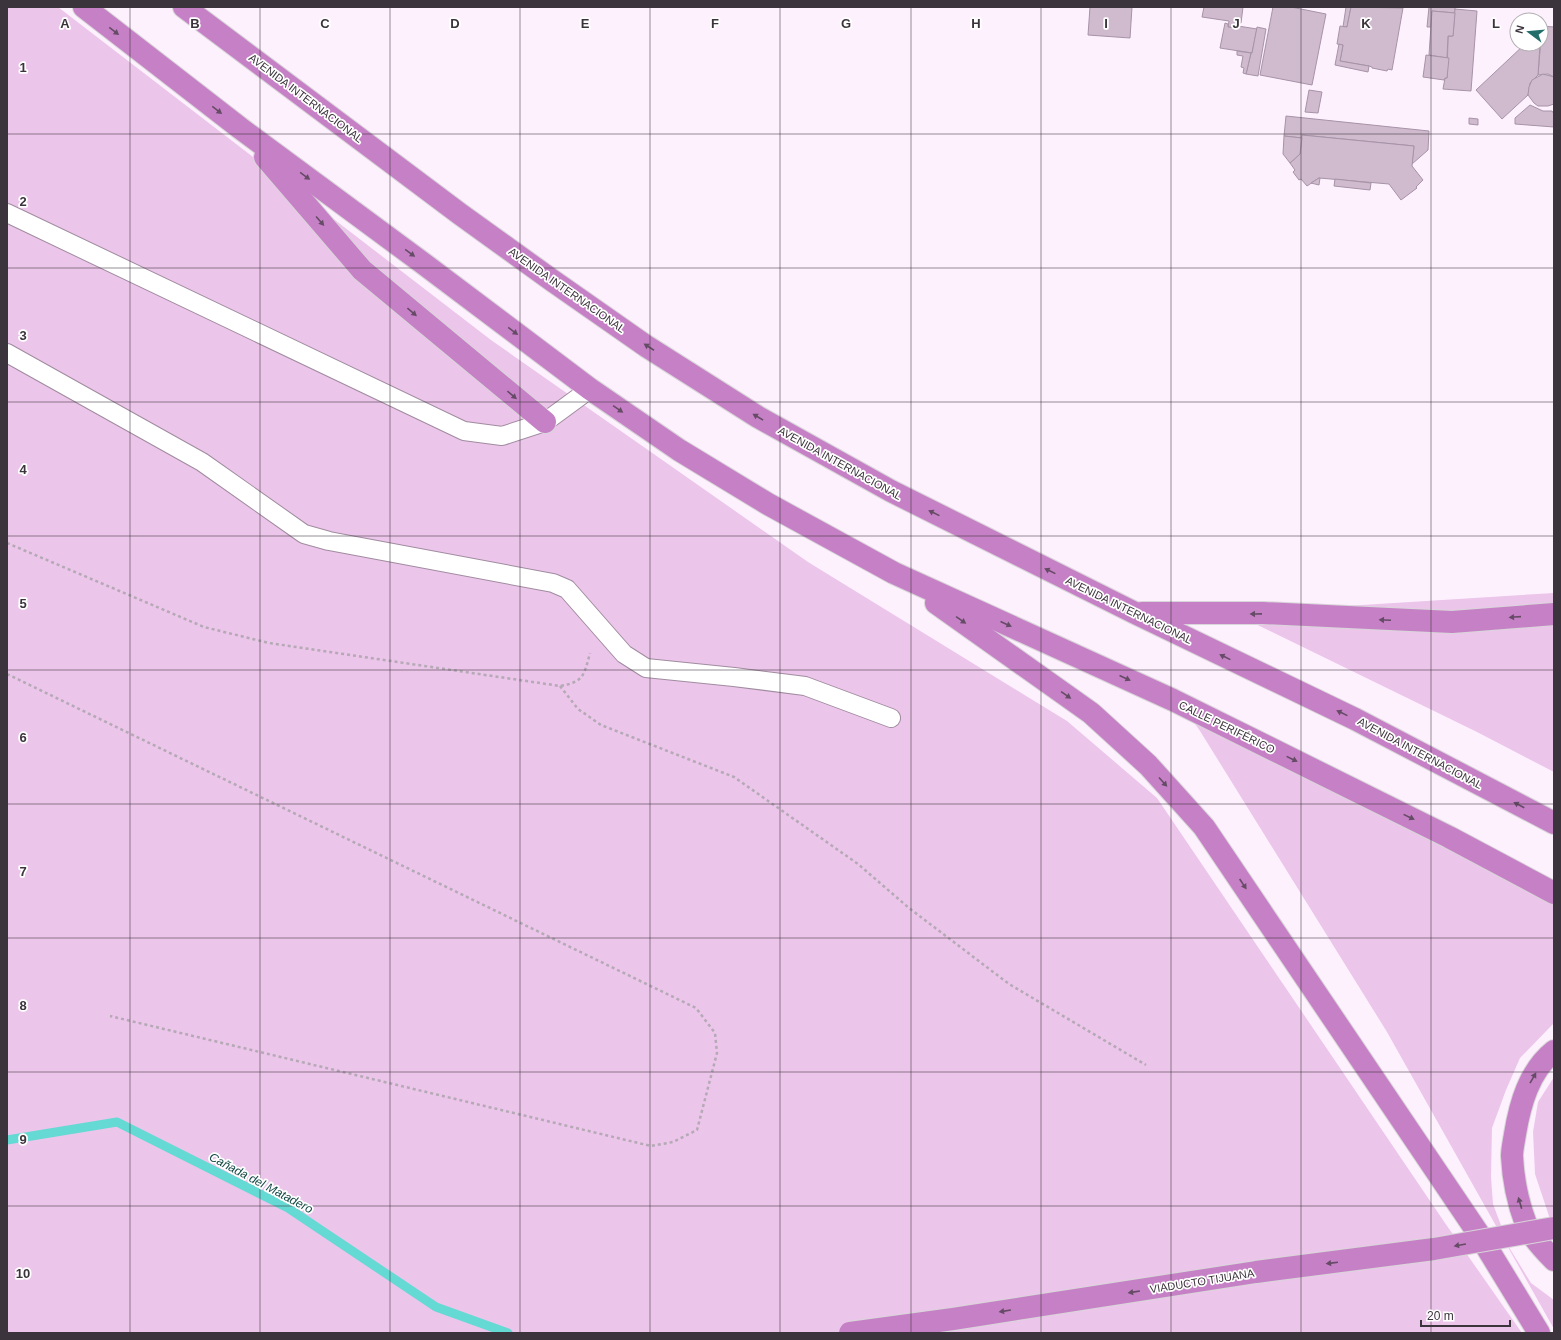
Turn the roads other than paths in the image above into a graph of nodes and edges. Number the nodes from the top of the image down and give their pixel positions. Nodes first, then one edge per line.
1 (84, 7) edge
2 (184, 7) edge
3 (240, 128) junction
4 (7, 213) edge
5 (7, 353) edge
6 (590, 389) junction
7 (545, 422) junction
8 (894, 573) junction
9 (1135, 613) junction
10 (1554, 614) edge
11 (891, 718) dead end
12 (1554, 823) edge
13 (1554, 893) edge
14 (1554, 1051) edge
15 (1554, 1228) edge
16 (1554, 1260) edge
17 (850, 1333) edge
18 (1539, 1333) edge

1 -> 3 highway
9 -> 2 highway, AVENIDA INTERNACIONAL
3 -> 6 highway
3 -> 7 highway
4 - 7 lane
5 - 11 lane
6 - 7 lane
6 -> 8 highway
8 -> 13 highway, CALLE PERIFÉRICO
8 -> 18 highway
10 -> 9 highway
12 -> 9 highway, AVENIDA INTERNACIONAL
16 -> 14 highway
15 -> 17 highway, VIADUCTO TIJUANA, bridge

